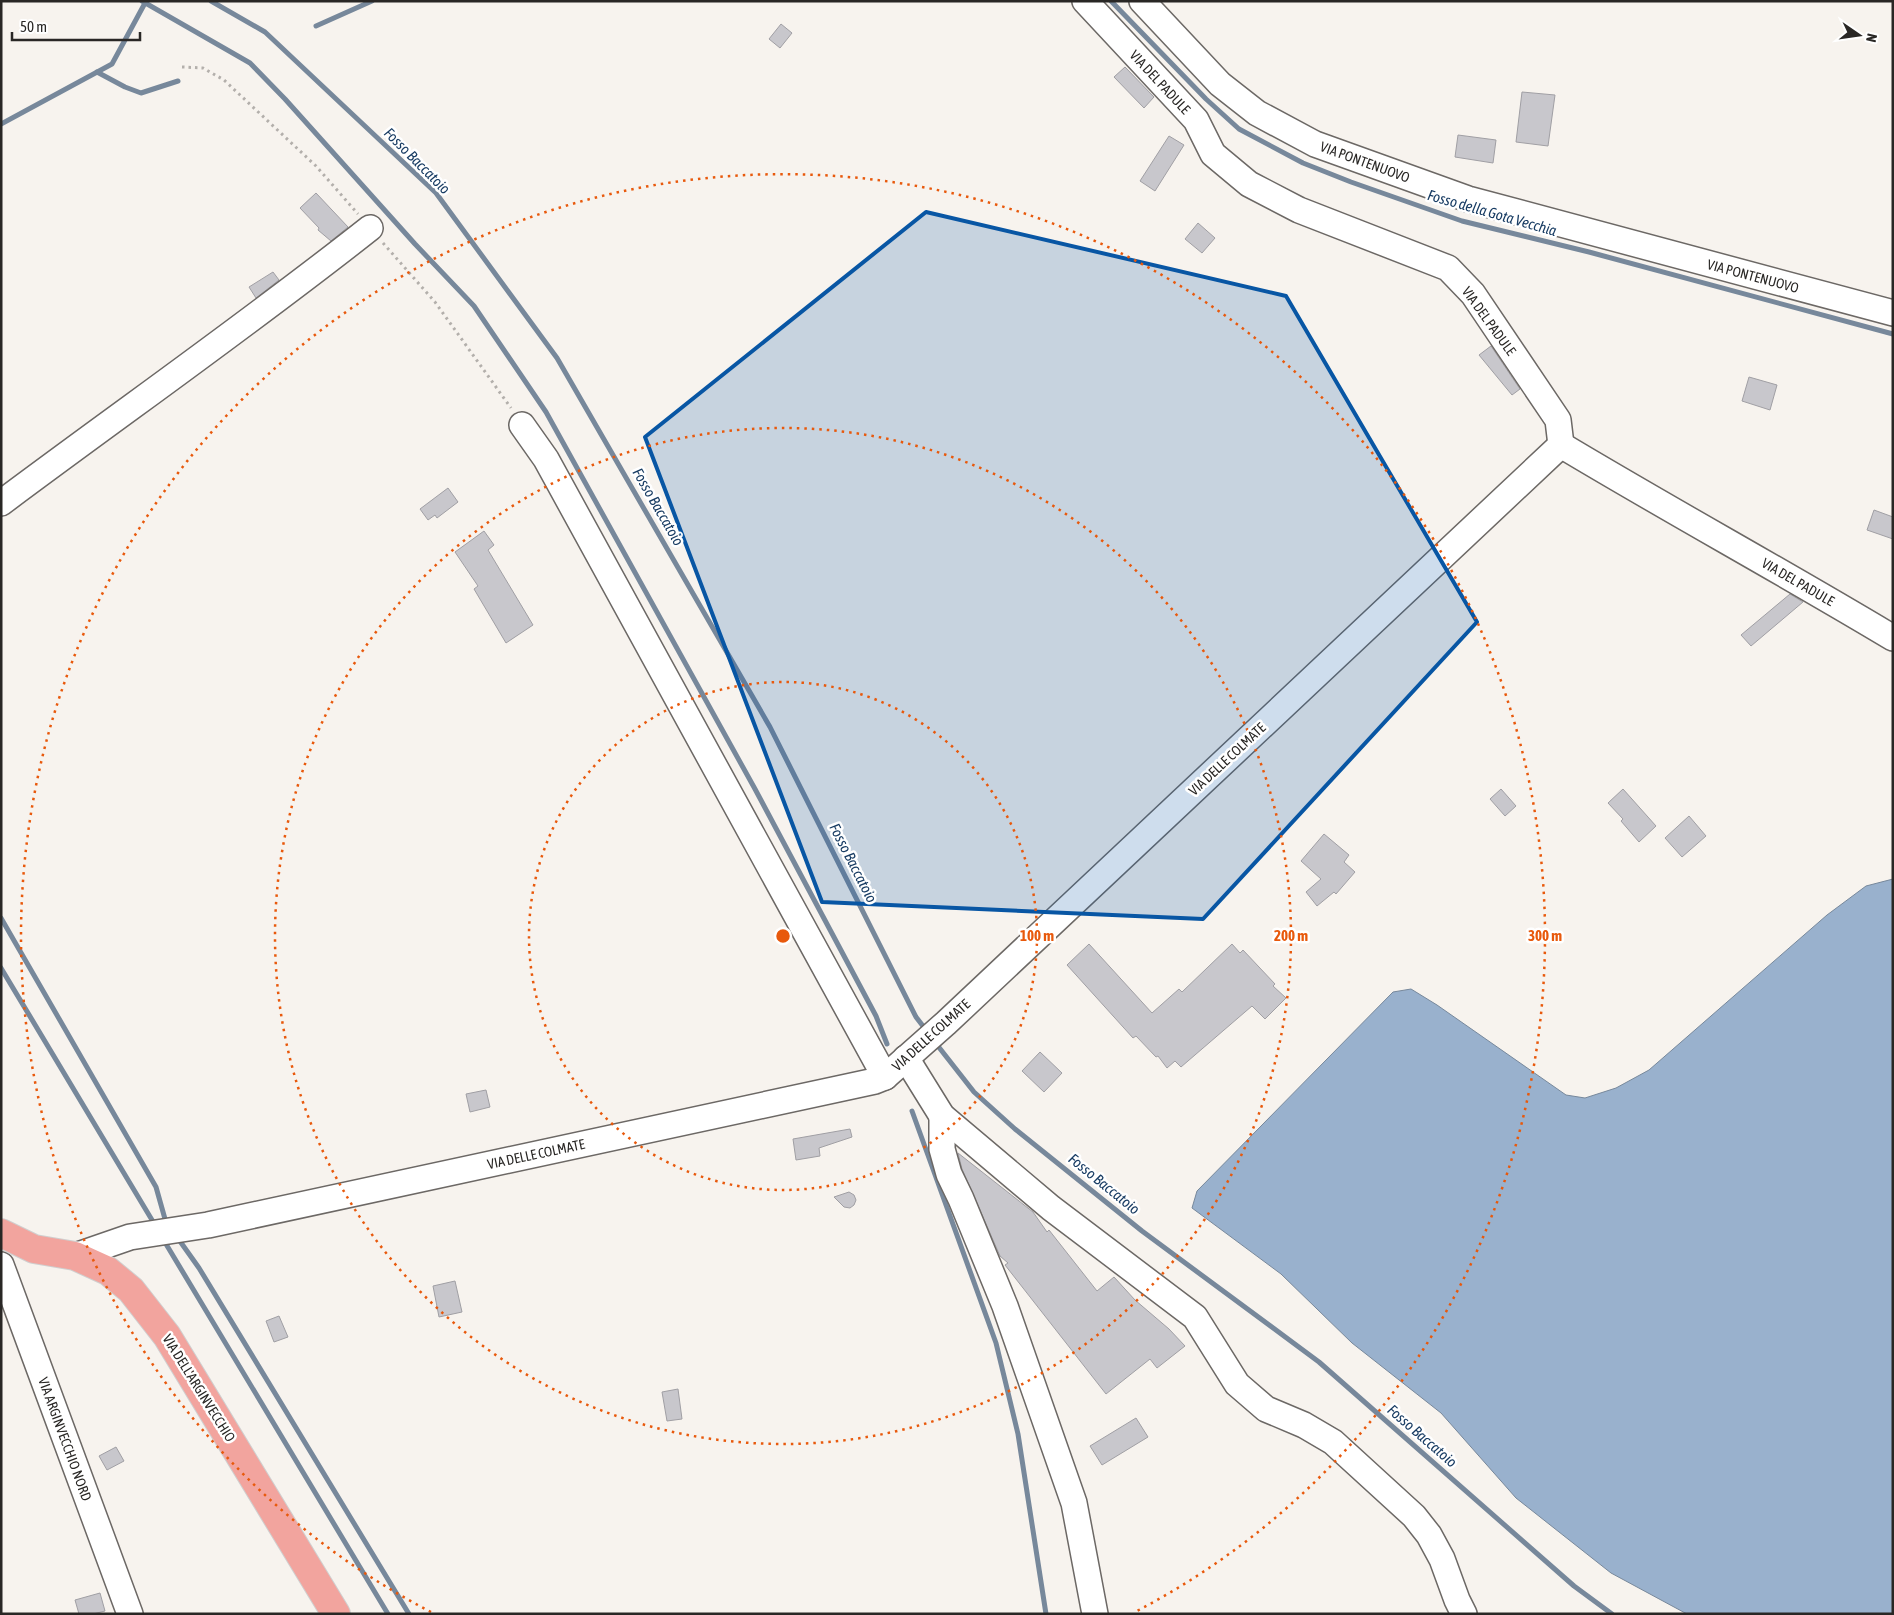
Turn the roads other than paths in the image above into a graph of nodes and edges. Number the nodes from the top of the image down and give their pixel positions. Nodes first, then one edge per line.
1 (1085, 1) edge
2 (1142, 1) edge
3 (370, 228) dead end
4 (1893, 313) edge
5 (522, 425) dead end
6 (1561, 446) junction
7 (1, 503) edge
8 (1893, 638) edge
9 (913, 1052) junction
10 (885, 1077) junction
11 (942, 1116) junction
12 (1, 1233) edge
13 (75, 1256) junction
14 (1, 1266) edge
15 (130, 1614) edge
16 (336, 1614) edge
17 (1095, 1614) edge
18 (1464, 1614) edge

1 - 6 street, VIA DEL PADULE
2 - 4 street, VIA PONTENUOVO
3 - 7 street
5 - 10 street
6 - 8 street, VIA DEL PADULE
6 - 9 street, VIA DELLE COLMATE
9 - 10 street, VIA DELLE COLMATE
9 - 11 street
10 - 13 street, VIA DELLE COLMATE
11 - 17 street
11 - 18 street
12 - 13 main road, VIA DELL'ARGINVECCHIO
13 - 16 main road, VIA DELL'ARGINVECCHIO
14 - 15 street, VIA ARGINVECCHIO NORD

